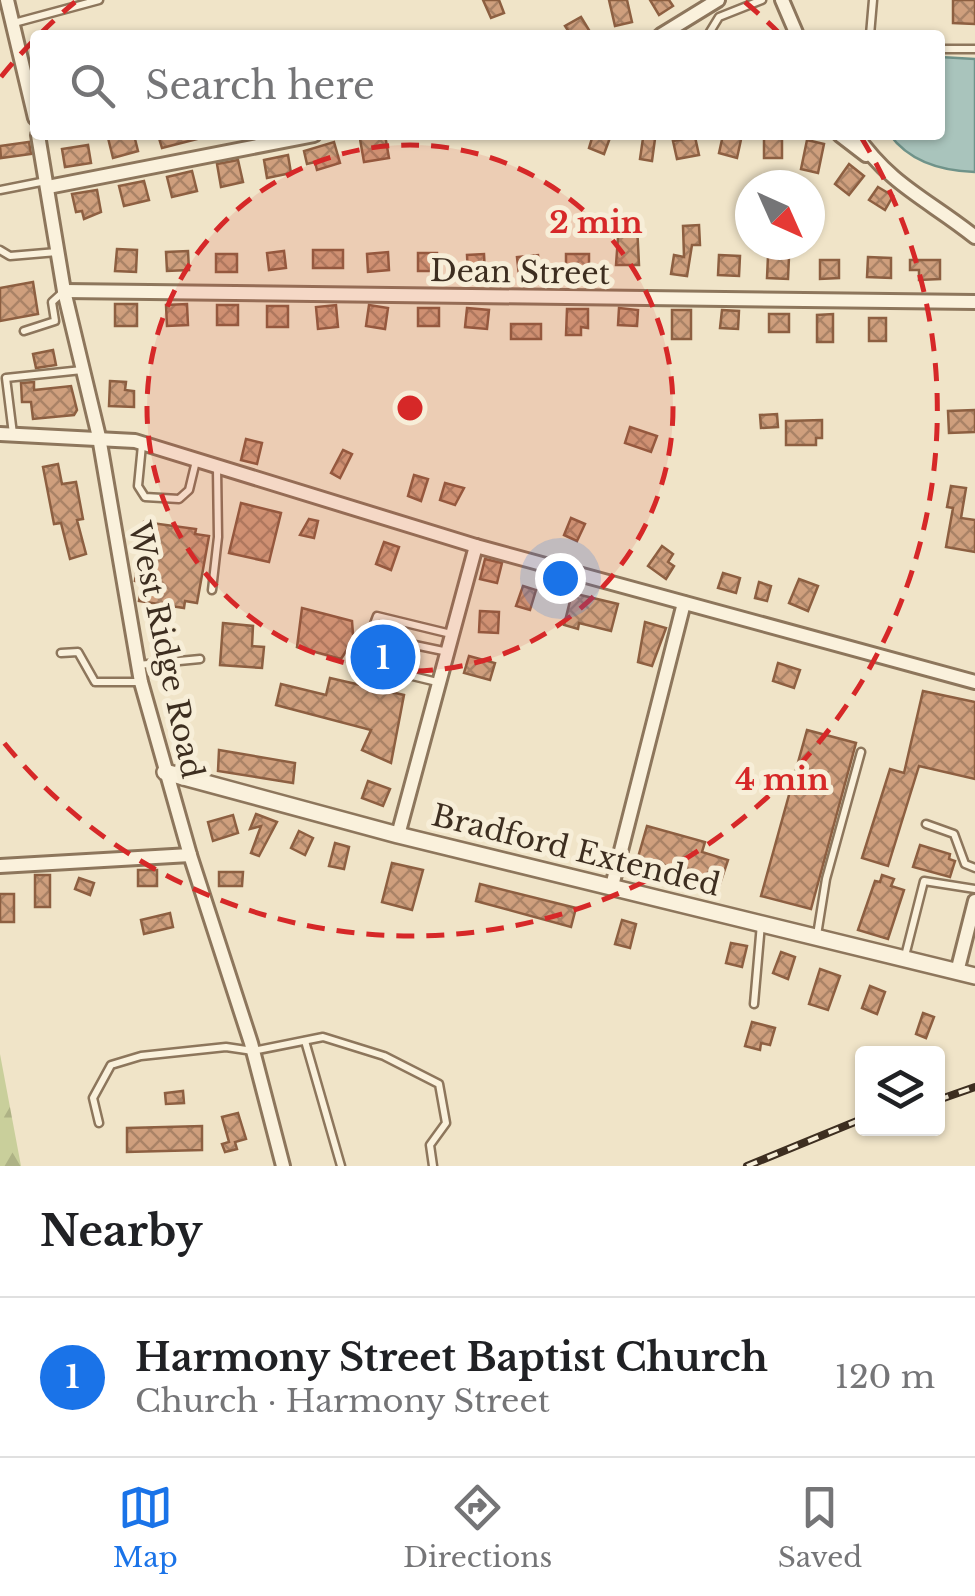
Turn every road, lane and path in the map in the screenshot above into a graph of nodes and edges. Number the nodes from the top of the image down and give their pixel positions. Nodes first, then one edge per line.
1 (7, 0) edge
2 (98, 0) edge
3 (718, 0) edge
4 (762, 0) edge
5 (782, 0) edge
6 (873, 0) edge
7 (14, 23) junction
8 (669, 30) edge
9 (711, 30) edge
10 (795, 30) edge
11 (870, 30) edge
12 (945, 49) edge
13 (975, 50) edge
14 (30, 95) edge
15 (39, 140) edge
16 (287, 140) edge
17 (846, 140) edge
18 (860, 140) edge
19 (876, 163) junction
20 (48, 184) junction
21 (0, 190) edge
22 (975, 237) edge
23 (0, 250) edge
24 (58, 252) junction
25 (64, 291) junction
26 (975, 302) edge
27 (71, 320) junction
28 (55, 321) junction
29 (24, 331) dead end
30 (83, 370) junction
31 (6, 434) edge
32 (99, 437) junction
33 (142, 444) junction
34 (196, 460) junction
35 (217, 467) junction
36 (476, 546) junction
37 (212, 590) dead end
38 (684, 603) junction
39 (452, 634) junction
40 (367, 635) junction
41 (448, 652) junction
42 (61, 653) dead end
43 (200, 659) dead end
44 (137, 665) junction
45 (141, 682) junction
46 (440, 682) junction
47 (975, 682) edge
48 (860, 752) dead end
49 (165, 772) junction
50 (926, 824) dead end
51 (398, 835) junction
52 (190, 855) junction
53 (0, 866) edge
54 (975, 868) edge
55 (612, 886) junction
56 (975, 890) edge
57 (975, 901) edge
58 (761, 923) junction
59 (817, 937) junction
60 (904, 958) junction
61 (957, 972) junction
62 (975, 976) edge
63 (754, 1004) dead end
64 (305, 1041) junction
65 (253, 1051) junction
66 (99, 1123) dead end
67 (282, 1166) edge
68 (341, 1166) edge
69 (433, 1166) edge

1 - 7 street
2 - 7 lane
3 - 8 street
4 - 9 lane
5 - 10 street
6 - 11 lane
7 - 14 street
12 - 13 lane
15 - 20 street, West Ridge Road
16 - 20 street
17 - 19 street
18 - 19 street
19 - 22 street
20 - 21 lane
20 - 24 street, West Ridge Road
23 - 24 lane
24 - 25 street, West Ridge Road
25 - 26 street, Dean Street
25 - 27 street, West Ridge Road
25 - 28 lane
27 - 28 lane
27 - 30 street, West Ridge Road
28 - 29 lane
30 - 31 lane
30 - 32 street, West Ridge Road
31 - 32 street
32 - 33 street
32 - 44 street, West Ridge Road
33 - 34 street
33 - 34 lane
34 - 35 street
35 - 36 street
35 - 37 lane
36 - 38 street
36 - 39 street
38 - 47 street
38 - 55 street
39 - 40 lane
39 - 41 street
40 - 41 lane
40 - 46 lane
41 - 46 street
42 - 45 lane
43 - 44 lane
44 - 45 street, West Ridge Road
45 - 49 street, West Ridge Road
46 - 51 street
48 - 59 lane
49 - 51 street, Bradford Extended
49 - 52 street, West Ridge Road
50 - 54 lane
51 - 55 street, Bradford Extended
52 - 53 street
52 - 65 street, West Ridge Road
55 - 58 street, Bradford Extended
56 - 60 lane
57 - 61 street
58 - 59 street, Bradford Extended
58 - 63 lane
59 - 60 street, Bradford Extended
60 - 61 street, Bradford Extended
61 - 62 street, Bradford Extended
64 - 65 lane
64 - 68 lane
64 - 69 lane
65 - 66 lane
65 - 67 street, West Ridge Road

